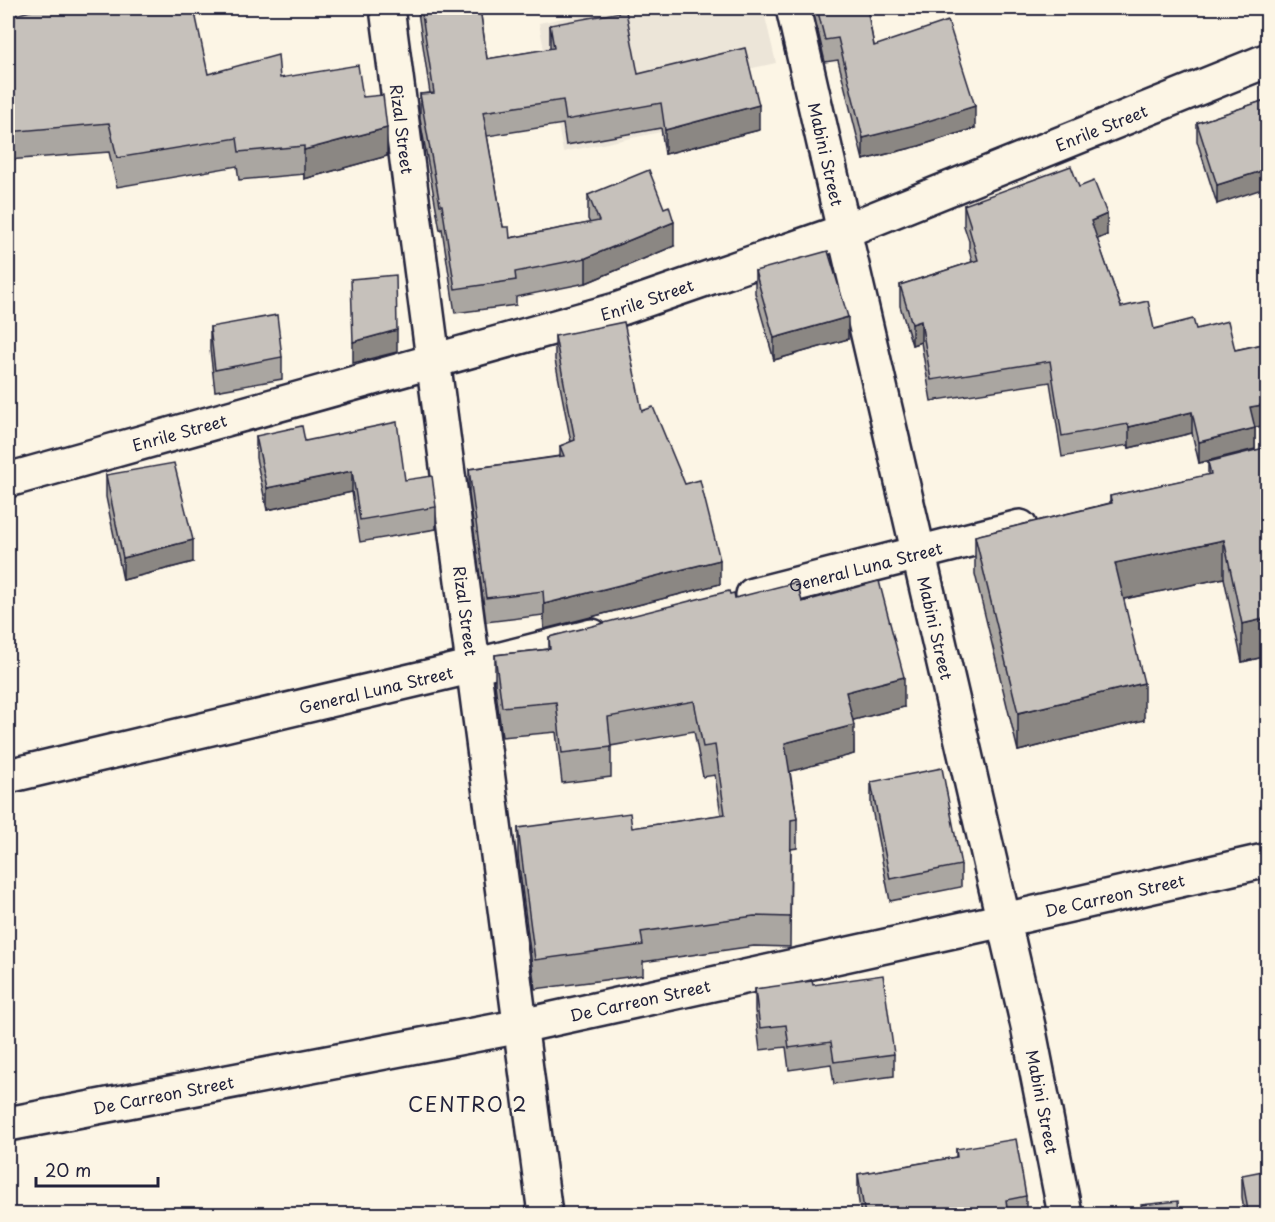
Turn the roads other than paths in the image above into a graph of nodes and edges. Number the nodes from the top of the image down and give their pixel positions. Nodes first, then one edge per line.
1 (387, 8) edge
2 (794, 8) edge
3 (1268, 60) edge
4 (844, 231) junction
5 (432, 362) junction
6 (8, 480) edge
7 (1045, 521) edge
8 (919, 552) junction
9 (724, 602) edge
10 (621, 628) edge
11 (474, 666) junction
12 (8, 776) edge
13 (1268, 860) edge
14 (1004, 920) junction
15 (521, 1026) junction
16 (8, 1124) edge
17 (545, 1215) edge
18 (1065, 1215) edge

1 - 5 street, Rizal Street
2 - 4 street, Mabini Street
3 - 4 street, Enrile Street
4 - 5 street, Enrile Street
4 - 8 street, Mabini Street
5 - 6 street, Enrile Street
5 - 11 street, Rizal Street
7 - 8 street, General Luna Street
8 - 9 street, General Luna Street
8 - 14 street, Mabini Street
10 - 11 street, General Luna Street
11 - 12 street, General Luna Street
11 - 15 street, Rizal Street
13 - 14 street, De Carreon Street
14 - 15 street, De Carreon Street
14 - 18 street, Mabini Street
15 - 16 street, De Carreon Street
15 - 17 street, Rizal Street

